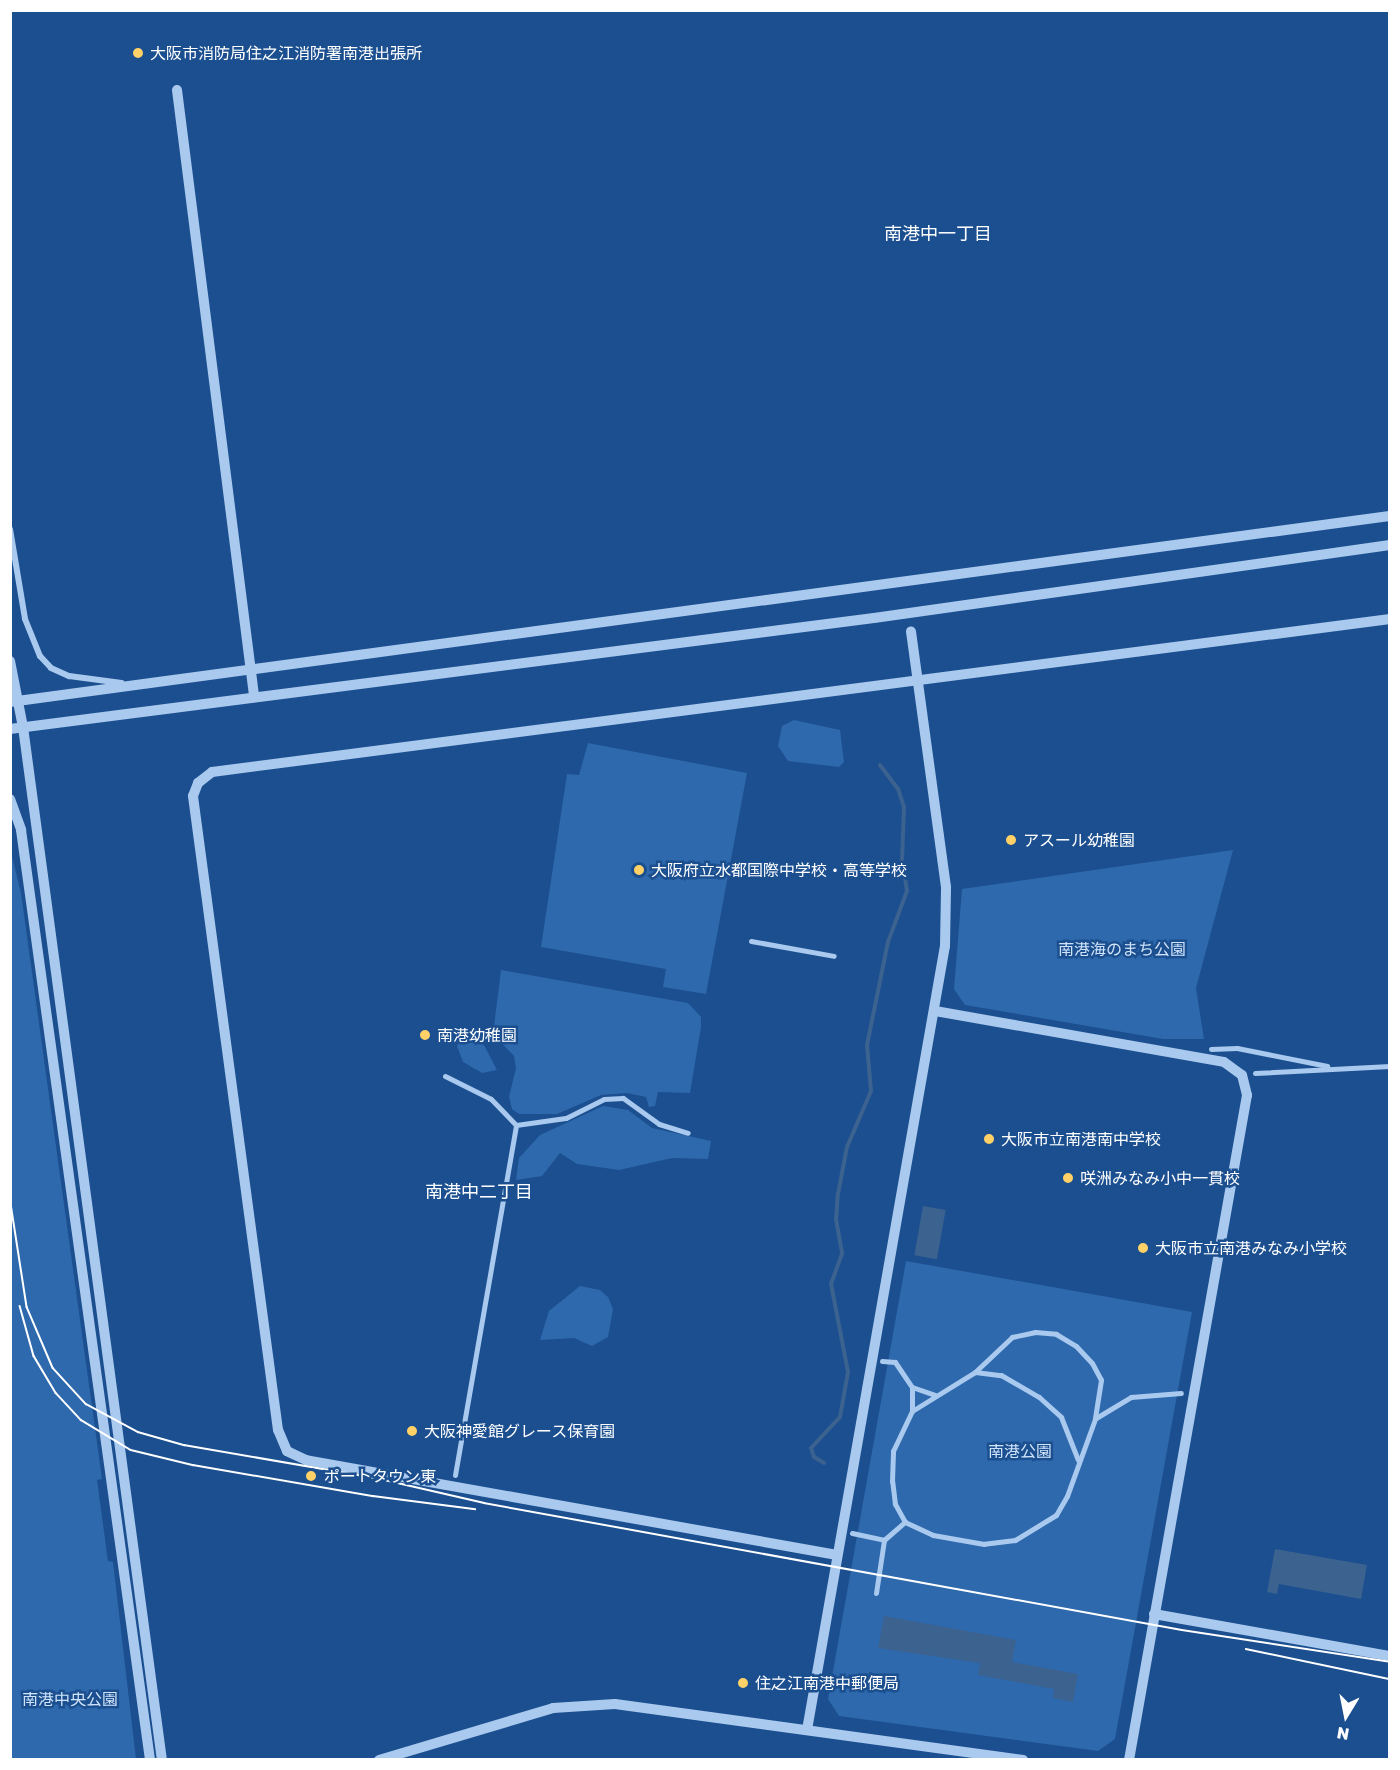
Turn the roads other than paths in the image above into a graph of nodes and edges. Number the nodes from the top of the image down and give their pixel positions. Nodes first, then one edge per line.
1 (177, 90) dead end
2 (1389, 516) edge
3 (10, 529) edge
4 (1389, 545) edge
5 (1389, 619) edge
6 (911, 631) dead end
7 (10, 661) edge
8 (250, 667) junction
9 (919, 681) junction
10 (128, 684) junction
11 (254, 695) junction
12 (14, 701) edge
13 (23, 727) junction
14 (10, 729) edge
15 (10, 799) edge
16 (751, 941) dead end
17 (834, 956) dead end
18 (935, 1011) junction
19 (1211, 1049) dead end
20 (1389, 1066) edge
21 (1332, 1067) junction
22 (1255, 1072) dead end
23 (445, 1076) dead end
24 (516, 1125) junction
25 (688, 1133) dead end
26 (882, 1361) dead end
27 (975, 1372) junction
28 (912, 1387) junction
29 (1181, 1393) dead end
30 (935, 1395) junction
31 (912, 1412) junction
32 (1095, 1419) junction
33 (1078, 1461) junction
34 (455, 1475) dead end
35 (905, 1522) junction
36 (852, 1533) dead end
37 (884, 1540) junction
38 (837, 1555) junction
39 (876, 1593) dead end
40 (1154, 1614) junction
41 (1389, 1656) edge
42 (807, 1730) junction
43 (150, 1760) edge
44 (162, 1760) edge
45 (379, 1760) edge
46 (1023, 1760) edge
47 (1130, 1760) edge

1 - 8 street
2 - 8 street
3 - 10 street
4 - 11 street
5 - 9 street
6 - 9 street
7 - 12 street
8 - 10 street
8 - 11 street
9 - 18 street
9 - 38 street
10 - 12 street
11 - 13 street
12 - 13 street
13 - 14 street
13 - 44 street
15 - 43 street
16 - 17 street
18 - 38 street
18 - 40 street
19 - 21 street
20 - 21 street
21 - 22 street
23 - 24 street
24 - 25 street
24 - 34 street
26 - 28 street
27 - 30 street
27 - 32 street
27 - 33 street
28 - 30 street
28 - 31 street
29 - 32 street
30 - 31 street
31 - 35 street
32 - 33 street
33 - 35 street
35 - 37 street
36 - 37 street
37 - 39 street
38 - 42 street
40 - 41 street
40 - 47 street
42 - 45 street
42 - 46 street

